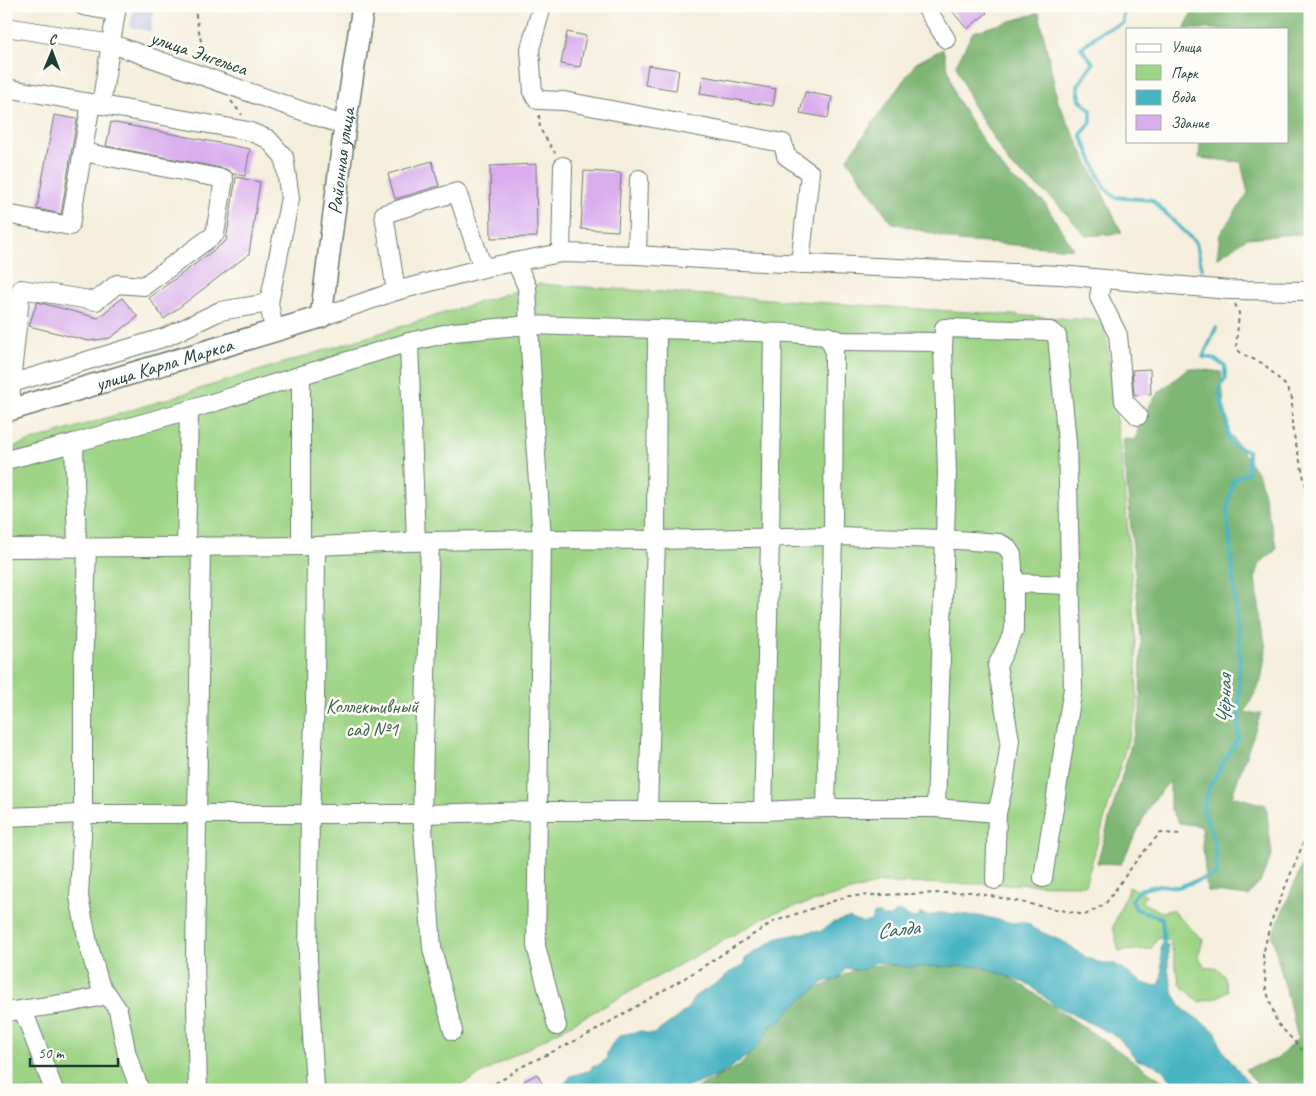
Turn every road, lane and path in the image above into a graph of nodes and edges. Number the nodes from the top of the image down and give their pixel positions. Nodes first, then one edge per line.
1 (83, 6) edge
2 (363, 6) edge
3 (542, 6) edge
4 (925, 6) edge
5 (117, 9) edge
6 (6, 27) edge
7 (946, 39) dead end
8 (112, 44) junction
9 (6, 88) edge
10 (538, 100) junction
11 (96, 104) junction
12 (345, 126) junction
13 (83, 152) junction
14 (563, 166) joint
15 (639, 180) dead end
16 (6, 214) edge
17 (561, 253) junction
18 (637, 255) junction
19 (516, 262) junction
20 (800, 264) junction
21 (483, 268) junction
22 (1102, 279) junction
23 (1229, 290) junction
24 (1310, 291) edge
25 (396, 292) junction
26 (269, 303) junction
27 (321, 317) junction
28 (529, 326) junction
29 (657, 329) junction
30 (274, 330) junction
31 (773, 333) junction
32 (827, 336) junction
33 (409, 342) junction
34 (943, 348) junction
35 (301, 375) junction
36 (9, 384) edge
37 (9, 410) edge
38 (190, 410) junction
39 (1138, 416) dead end
40 (74, 444) junction
41 (6, 460) edge
42 (1310, 504) edge
43 (833, 536) junction
44 (770, 539) junction
45 (542, 540) junction
46 (656, 540) junction
47 (944, 540) junction
48 (423, 542) junction
49 (194, 546) junction
50 (308, 546) junction
51 (6, 548) edge
52 (82, 548) junction
53 (1014, 582) junction
54 (1070, 586) junction
55 (826, 808) junction
56 (936, 808) junction
57 (648, 810) junction
58 (537, 811) junction
59 (763, 811) junction
60 (997, 812) junction
61 (83, 814) junction
62 (198, 814) junction
63 (310, 814) junction
64 (422, 814) junction
65 (6, 817) edge
66 (1310, 827) edge
67 (1182, 834) dead end
68 (1043, 878) dead end
69 (995, 880) dead end
70 (108, 995) junction
71 (15, 1011) edge
72 (556, 1026) dead end
73 (453, 1031) dead end
74 (1310, 1058) edge
75 (54, 1090) edge
76 (140, 1090) edge
77 (198, 1090) edge
78 (316, 1090) edge
79 (481, 1090) edge

1 - 5 street
2 - 12 main road, Районная улица
3 - 10 street
4 - 7 street
5 - 8 street
6 - 8 street, улица Энгельса
8 - 11 street
8 - 12 street, улица Энгельса
9 - 11 street
10 - 14 path
10 - 20 street
11 - 13 street
11 - 26 street
12 - 27 main road, Районная улица
13 - 16 street
13 - 36 street
14 - 17 street
15 - 18 street
17 - 18 street
17 - 19 street
18 - 20 street
19 - 21 street
19 - 28 street
20 - 22 street
21 - 25 street
21 - 25 street
22 - 23 street
22 - 39 street
23 - 24 street
23 - 42 path
25 - 27 street
26 - 30 street
26 - 36 street
27 - 30 main road, улица Карла Маркса
28 - 29 street
28 - 33 street
28 - 45 street
29 - 31 street
29 - 46 street
30 - 37 main road, улица Карла Маркса
31 - 32 street
31 - 44 street
32 - 34 street
32 - 43 street
33 - 35 street
33 - 48 street
34 - 47 street
34 - 54 street
35 - 38 street
35 - 50 street
36 - 37 street
38 - 40 street
38 - 49 street
40 - 41 street
40 - 52 street
43 - 44 street
43 - 47 street
43 - 55 street
44 - 46 street
44 - 59 street
45 - 46 street
45 - 48 street
45 - 58 street
46 - 57 street
47 - 53 street
47 - 56 street
48 - 50 street
48 - 64 street
49 - 50 street
49 - 52 street
49 - 62 street
50 - 63 street
51 - 52 street
52 - 61 street
53 - 54 street
53 - 60 street
54 - 68 street
55 - 56 street
55 - 59 street
56 - 60 street
57 - 58 street
57 - 59 street
58 - 64 street
58 - 72 street
60 - 69 street
61 - 62 street
61 - 65 street
61 - 70 street
62 - 63 street
62 - 77 street
63 - 64 street
63 - 78 street
64 - 73 street
66 - 74 path
67 - 79 path
70 - 71 street
70 - 76 street
71 - 75 street

